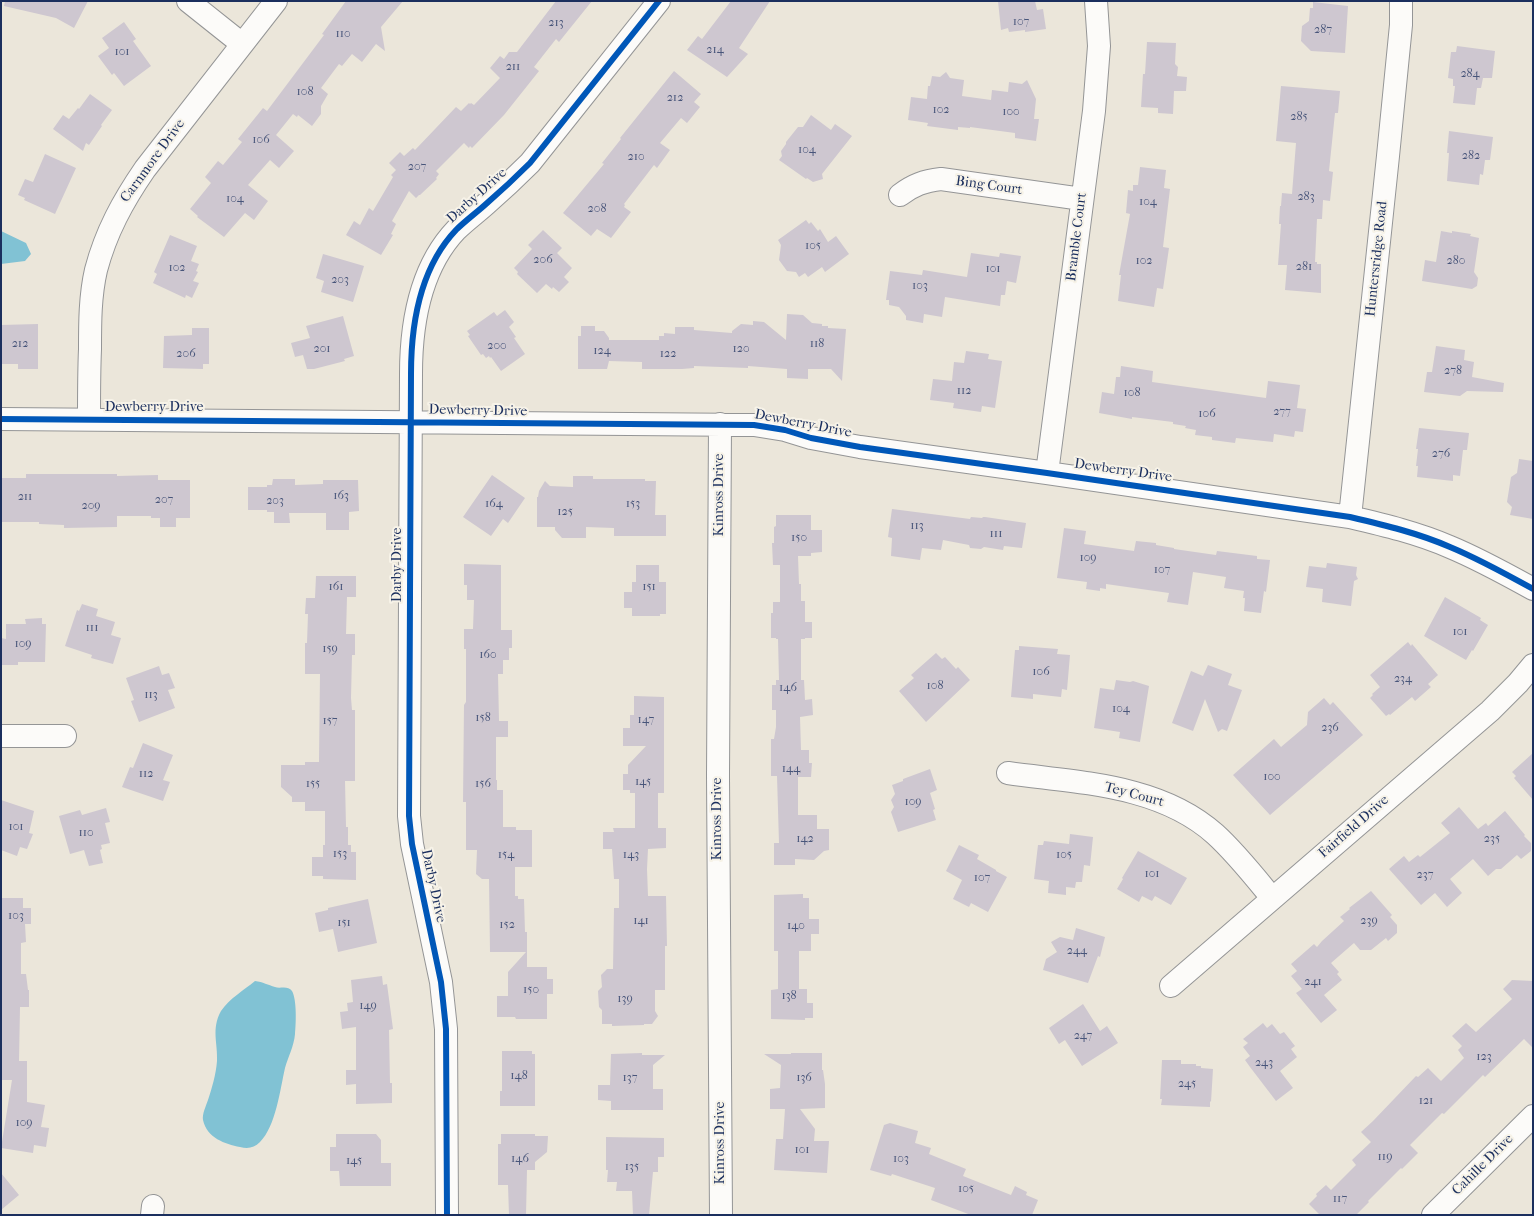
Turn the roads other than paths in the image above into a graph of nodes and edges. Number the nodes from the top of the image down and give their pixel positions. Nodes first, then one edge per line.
1 (188, 1) edge
2 (276, 1) edge
3 (659, 1) edge
4 (1096, 1) edge
5 (1401, 1) edge
6 (242, 44) junction
7 (900, 195) dead end
8 (1082, 199) junction
9 (1, 418) edge
10 (89, 419) junction
11 (411, 422) junction
12 (720, 424) junction
13 (1047, 472) junction
14 (1350, 517) junction
15 (1533, 588) edge
16 (1533, 665) edge
17 (1, 736) edge
18 (65, 736) dead end
19 (1008, 773) dead end
20 (1272, 898) junction
21 (1171, 986) dead end
22 (1533, 1116) edge
23 (447, 1215) edge
24 (721, 1215) edge
25 (1433, 1215) edge

1 - 6 street
2 - 6 street, Carnmore Drive
3 - 11 street, Darby Drive
4 - 8 street, Bramble Court
5 - 14 street, Huntersridge Road
6 - 10 street, Carnmore Drive
7 - 8 street, Bing Court
8 - 13 street, Bramble Court
9 - 10 street, Dewberry Drive
10 - 11 street, Dewberry Drive
11 - 12 street, Dewberry Drive
11 - 23 street, Darby Drive
12 - 13 street, Dewberry Drive
12 - 24 street, Kinross Drive
13 - 14 street, Dewberry Drive
14 - 15 street, Dewberry Drive
16 - 20 street, Fairfield Drive
17 - 18 street
19 - 20 street, Tey Court
20 - 21 street, Fairfield Drive
22 - 25 street, Cahille Drive

